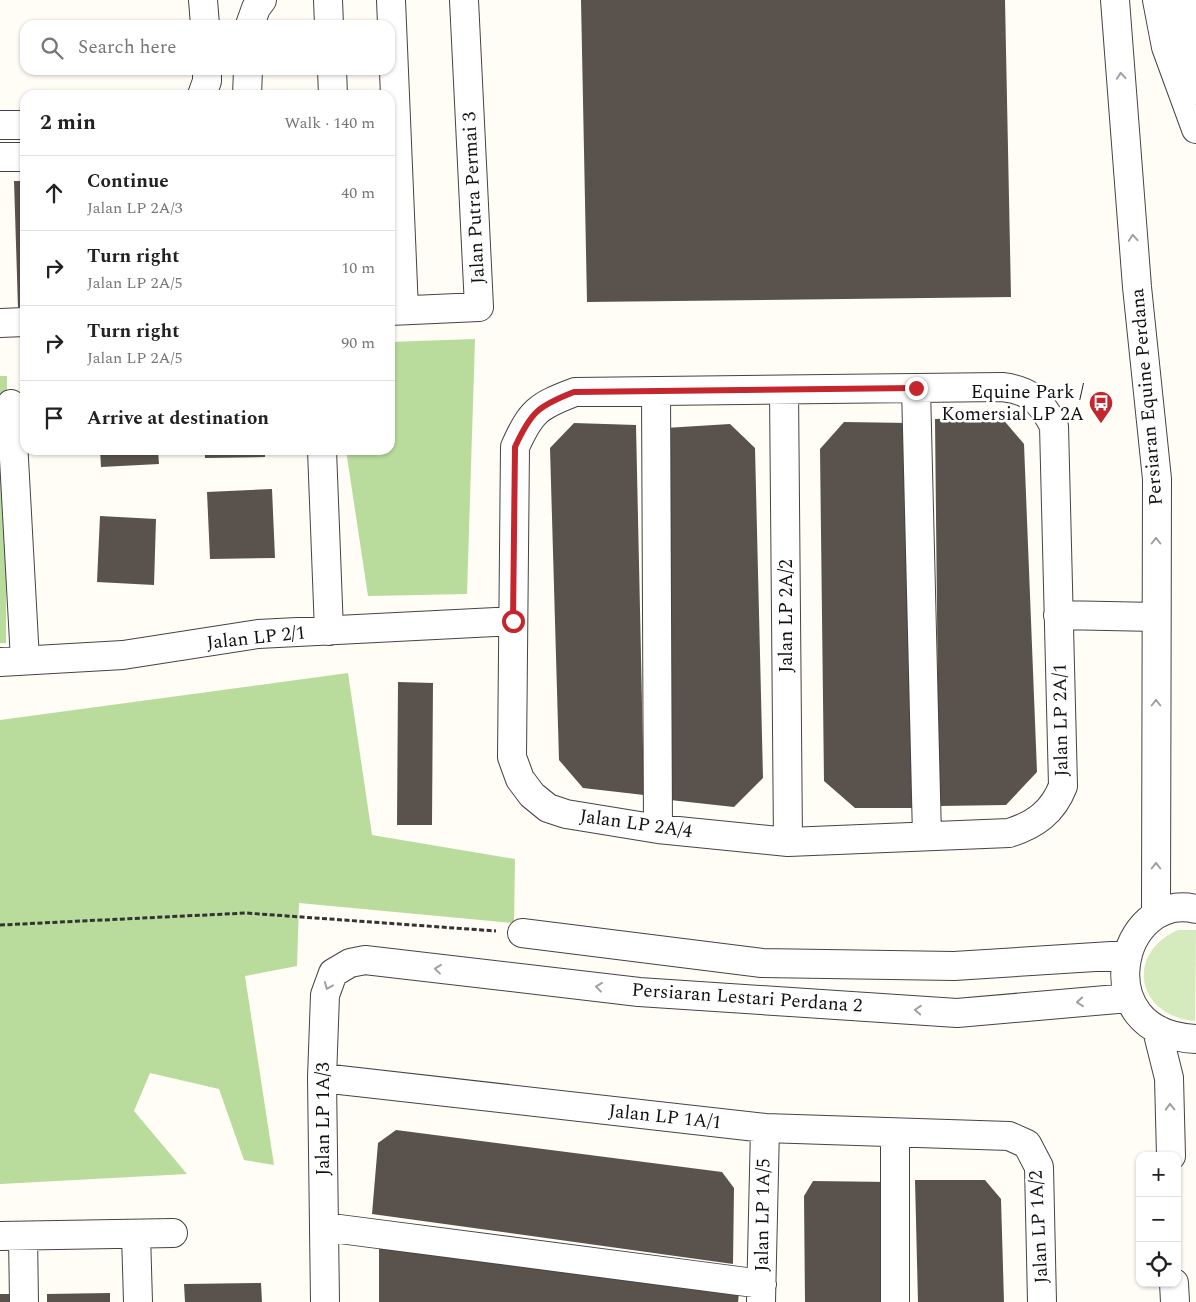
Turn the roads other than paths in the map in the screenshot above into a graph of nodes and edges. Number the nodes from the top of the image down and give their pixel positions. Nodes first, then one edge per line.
1 (203, 0) edge
2 (262, 0) edge
3 (328, 0) edge
4 (391, 0) edge
5 (464, 0) edge
6 (1115, 0) edge
7 (1157, 0) edge
8 (1184, 0) edge
9 (204, 20) edge
10 (252, 20) edge
11 (329, 20) edge
12 (391, 20) edge
13 (207, 75) edge
14 (248, 75) edge
15 (332, 75) edge
16 (392, 75) edge
17 (204, 90) edge
18 (247, 90) edge
19 (333, 90) edge
20 (393, 90) edge
21 (0, 125) edge
22 (20, 125) edge
23 (1196, 129) edge
24 (0, 157) edge
25 (20, 157) edge
26 (395, 207) edge
27 (397, 310) edge
28 (20, 322) edge
29 (0, 323) edge
30 (916, 388) junction
31 (784, 390) junction
32 (656, 391) junction
33 (11, 404) dead end
34 (322, 455) edge
35 (1058, 615) junction
36 (1156, 617) junction
37 (513, 621) junction
38 (329, 631) junction
39 (13, 661) edge
40 (658, 829) junction
41 (927, 836) junction
42 (788, 842) junction
43 (1196, 909) edge
44 (1156, 914) junction
45 (522, 934) road end
46 (1126, 955) junction
47 (365, 960) joint
48 (1129, 998) junction
49 (1157, 1030) junction
50 (1196, 1039) edge
51 (322, 1078) junction
52 (765, 1128) junction
53 (895, 1134) junction
54 (1009, 1136) joint
55 (1171, 1152) edge
56 (324, 1226) junction
57 (173, 1233) dead end
58 (136, 1234) junction
59 (11, 1236) edge
60 (1174, 1287) edge
61 (762, 1293) edge
62 (24, 1302) edge
63 (138, 1302) edge
64 (325, 1302) edge
65 (895, 1302) edge
66 (1042, 1302) edge
67 (1175, 1302) edge

1 - 9 street
2 - 10 street
3 - 11 street
4 - 12 street
5 - 27 street, Jalan Putra Permai 3
36 -> 6 street, Persiaran Equine Perdana
7 - 23 street
8 - 23 street
13 - 17 street
14 - 18 street
15 - 19 street
16 - 20 street
21 - 22 street
24 - 25 street
26 - 27 street
28 - 29 street
30 - 31 street, Jalan LP 2A/1
30 - 35 street, Jalan LP 2A/1
30 - 41 street
31 - 32 street, Jalan LP 2A/1
31 - 42 street, Jalan LP 2A/2
32 - 37 street, Jalan LP 2A/1
32 - 40 street
33 - 39 street
34 - 38 street
35 - 36 street
35 - 41 street, Jalan LP 2A/1
44 -> 36 street, Persiaran Equine Perdana
37 - 38 street, Jalan LP 2/1
37 - 40 street, Jalan LP 2A/4
38 - 39 street, Jalan LP 2/1
40 - 42 street, Jalan LP 2A/4
41 - 42 street, Jalan LP 2A/1
43 - 44 street
44 - 46 street
45 - 46 street, Persiaran Lestari Perdana 2
46 - 48 street
48 -> 47 street, Persiaran Lestari Perdana 2
47 -> 51 street, Jalan LP 1A/3
48 - 49 street
49 - 50 street
55 -> 49 street
51 - 52 street, Jalan LP 1A/1
51 - 56 street, Jalan LP 1A/3
52 - 53 street, Jalan LP 1A/1
52 - 61 street, Jalan LP 1A/5
53 - 54 street, Jalan LP 1A/1
53 - 65 street
54 - 66 street, Jalan LP 1A/2
56 - 61 street
56 - 64 street, Jalan LP 1A/3
57 - 58 street
58 - 59 street
58 - 63 street
59 - 62 street
60 - 67 street

